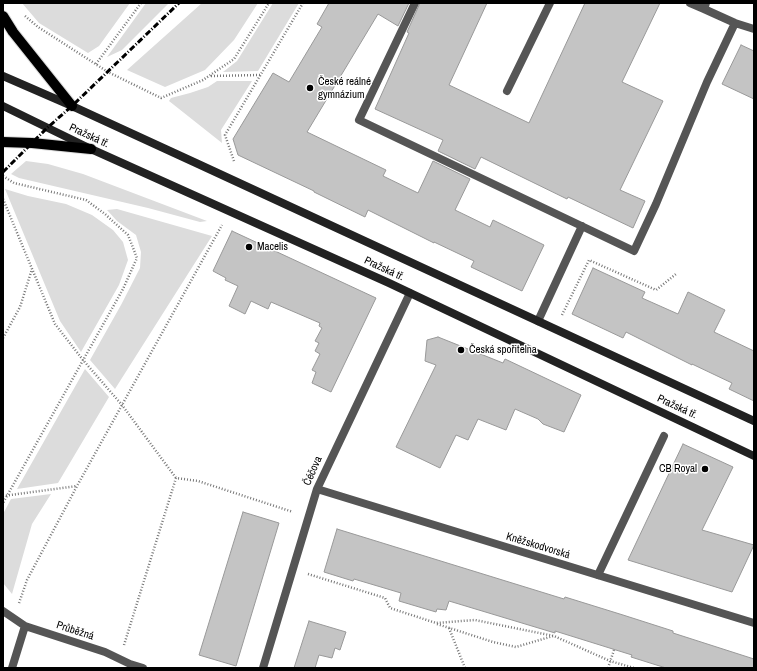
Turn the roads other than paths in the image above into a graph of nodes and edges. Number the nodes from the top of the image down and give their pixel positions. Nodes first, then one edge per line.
1 (415, 3) edge
2 (550, 3) edge
3 (690, 3) edge
4 (705, 6) edge
5 (3, 16) edge
6 (735, 23) junction
7 (754, 29) edge
8 (3, 76) edge
9 (507, 92) dead end
10 (3, 106) edge
11 (72, 106) junction
12 (3, 142) edge
13 (91, 149) junction
14 (582, 226) junction
15 (410, 293) junction
16 (538, 321) junction
17 (754, 421) edge
18 (664, 436) dead end
19 (754, 456) edge
20 (317, 489) junction
21 (598, 575) junction
22 (3, 611) edge
23 (754, 623) edge
24 (24, 626) junction
25 (12, 668) edge
26 (143, 668) edge
27 (263, 668) edge

1 - 14 street
2 - 9 street
3 - 4 street
4 - 6 street
5 - 11 main road
6 - 7 street
6 - 14 street
8 - 11 street, Pražská tř.
10 - 13 street, Pražská tř.
11 - 16 street, Pražská tř.
12 - 13 main road
13 - 15 street, Pražská tř.
14 - 16 street
15 - 19 street, Pražská tř.
15 - 20 street, Čéčova
16 - 17 street, Pražská tř.
18 - 21 street
20 - 21 street, Kněžskodvorská
20 - 27 street, Čéčova
21 - 23 street, Kněžskodvorská
22 - 24 street, Průběžná
24 - 25 street
24 - 26 street, Průběžná

